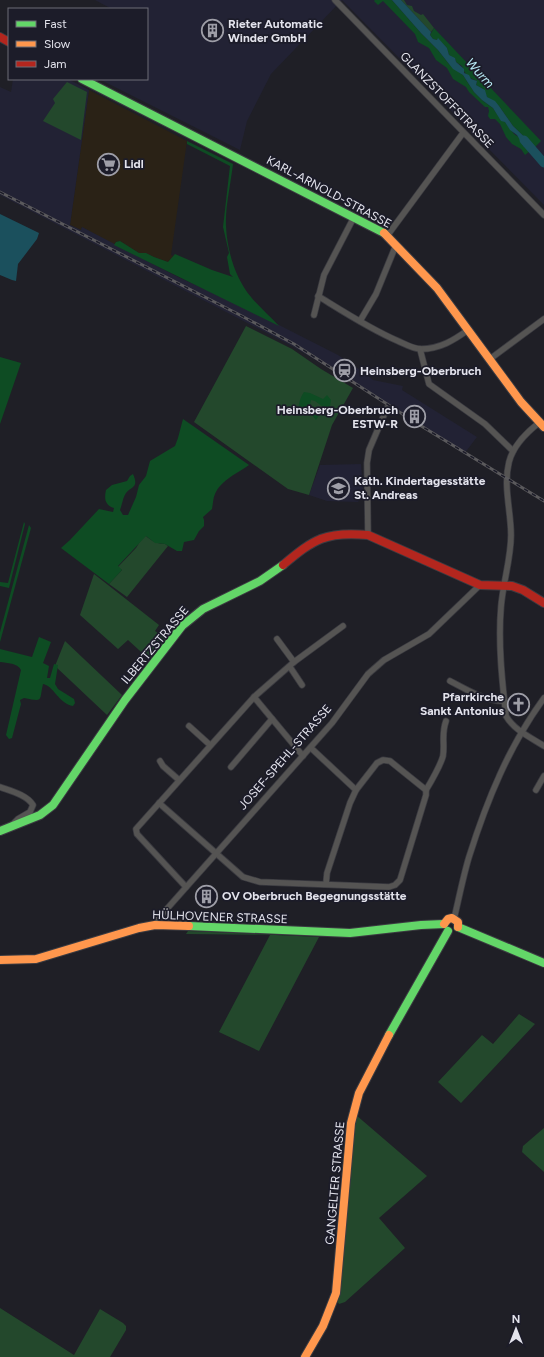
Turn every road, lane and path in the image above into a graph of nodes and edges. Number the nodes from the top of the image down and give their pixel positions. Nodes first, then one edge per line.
1 (335, 0) edge
2 (84, 80) edge
3 (463, 132) junction
4 (544, 215) edge
5 (354, 217) junction
6 (387, 236) junction
7 (396, 246) junction
8 (318, 296) junction
9 (314, 315) dead end
10 (544, 319) edge
11 (360, 321) junction
12 (468, 330) junction
13 (420, 349) junction
14 (490, 359) junction
15 (387, 408) dead end
16 (543, 422) edge
17 (513, 451) junction
18 (368, 535) junction
19 (480, 585) junction
20 (503, 586) junction
21 (544, 603) edge
22 (343, 626) dead end
23 (277, 639) dead end
24 (294, 662) junction
25 (290, 667) junction
26 (450, 681) dead end
27 (302, 685) dead end
28 (254, 697) junction
29 (544, 698) edge
30 (504, 701) junction
31 (272, 719) junction
32 (446, 721) dead end
33 (189, 726) dead end
34 (521, 732) junction
35 (210, 745) junction
36 (544, 746) edge
37 (311, 748) junction
38 (303, 756) junction
39 (160, 761) dead end
40 (231, 767) dead end
41 (544, 776) edge
42 (179, 780) junction
43 (0, 787) edge
44 (356, 790) junction
45 (426, 790) junction
46 (536, 790) dead end
47 (159, 803) junction
48 (12, 825) junction
49 (0, 831) edge
50 (216, 853) junction
51 (326, 884) junction
52 (186, 887) junction
53 (454, 919) junction
54 (156, 925) junction
55 (458, 927) junction
56 (446, 928) junction
57 (0, 960) edge
58 (544, 963) edge
59 (305, 1357) edge

1 - 3 street, GLANZSTOFFSTRASSE
2 - 5 main road, KARL-ARNOLD-STRASSE
3 - 4 street, GLANZSTOFFSTRASSE
3 - 6 street
5 - 6 main road, KARL-ARNOLD-STRASSE
5 - 8 street
6 - 7 main road, KARL-ARNOLD-STRASSE
7 - 11 street
7 - 12 main road, KARL-ARNOLD-STRASSE
8 - 9 street
8 - 11 street
10 - 14 street
11 - 13 street
12 - 13 street
12 - 14 main road, KARL-ARNOLD-STRASSE
13 - 17 street
14 - 16 main road, KARL-ARNOLD-STRASSE
15 - 18 street
16 - 17 street
17 - 20 street
18 - 19 main road, ILBERTZSTRASSE
18 - 48 main road, ILBERTZSTRASSE
19 - 20 main road
19 - 37 street, JOSEF-SPEHL-STRASSE
20 - 21 main road
20 - 30 street
22 - 24 street
23 - 24 street
24 - 25 street
25 - 27 street
25 - 28 street
26 - 30 street
28 - 31 street
28 - 35 street
29 - 34 street
30 - 34 street
31 - 38 street
31 - 40 street
32 - 45 street
33 - 35 street
34 - 36 street
34 - 53 street
35 - 42 street
37 - 38 street, JOSEF-SPEHL-STRASSE
37 - 44 street
38 - 50 street, JOSEF-SPEHL-STRASSE
39 - 42 street
41 - 46 street
42 - 47 street
43 - 48 street
44 - 45 street
44 - 51 street
45 - 51 street
47 - 50 street
47 - 52 street
48 - 49 main road, ILBERTZSTRASSE
50 - 51 street
50 - 52 street, JOSEF-SPEHL-STRASSE
52 - 54 street, JOSEF-SPEHL-STRASSE
53 - 55 main road
53 - 56 main road
54 - 56 main road, HÜLHOVENER STRASSE
54 - 57 main road, HÜLHOVENER STRASSE
55 - 56 main road
55 - 58 main road
56 - 59 main road, GANGELTER STRASSE

